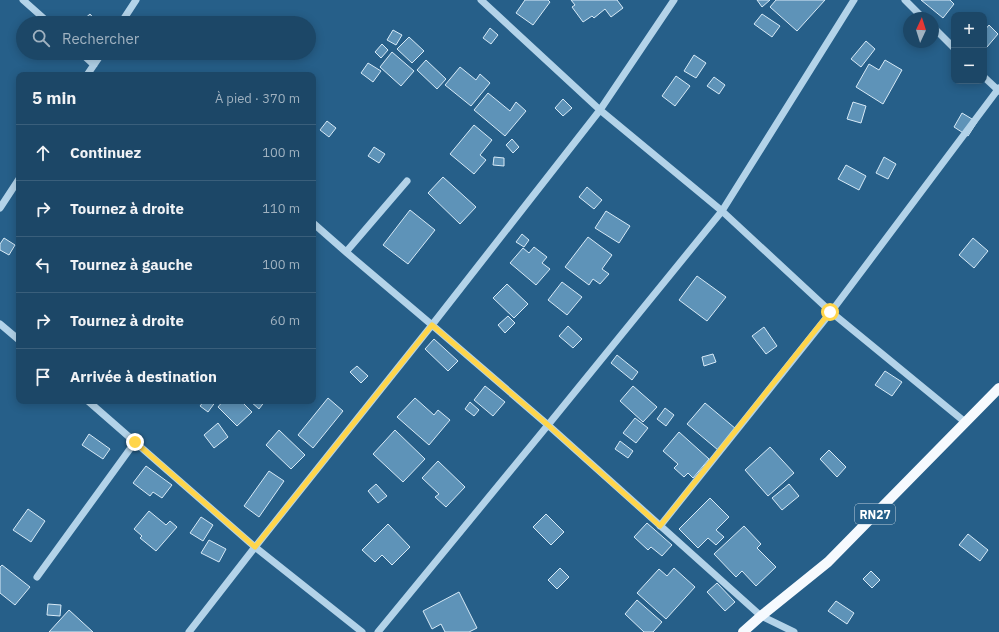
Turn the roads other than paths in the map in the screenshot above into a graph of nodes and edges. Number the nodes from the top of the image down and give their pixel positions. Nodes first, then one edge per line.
1 (23, 0) edge
2 (136, 0) edge
3 (481, 0) edge
4 (674, 0) edge
5 (854, 0) edge
6 (905, 0) edge
7 (917, 12) edge
8 (41, 16) edge
9 (126, 16) edge
10 (939, 33) edge
11 (951, 45) edge
12 (89, 60) edge
13 (97, 60) edge
14 (94, 65) junction
15 (90, 72) edge
16 (987, 80) edge
17 (999, 90) edge
18 (600, 110) junction
19 (407, 181) dead end
20 (16, 184) edge
21 (0, 208) edge
22 (722, 211) junction
23 (316, 226) edge
24 (346, 252) junction
25 (830, 312) junction
26 (0, 324) edge
27 (432, 325) junction
28 (16, 337) edge
29 (999, 388) edge
30 (91, 404) edge
31 (965, 422) junction
32 (548, 425) junction
33 (135, 442) junction
34 (660, 526) junction
35 (255, 547) junction
36 (37, 577) dead end
37 (761, 616) junction
38 (189, 632) edge
39 (362, 632) edge
40 (378, 632) edge
41 (743, 632) edge
42 (794, 632) edge

1 - 8 street
2 - 9 street
3 - 18 street
4 - 18 street
5 - 22 street
6 - 7 street
10 - 11 street
12 - 14 street
13 - 14 street
14 - 15 street
16 - 17 street
17 - 25 street
18 - 22 street
18 - 27 street
19 - 24 street
20 - 21 street
22 - 25 street
22 - 32 street
23 - 24 street
24 - 27 street
25 - 31 street
25 - 34 street
26 - 28 street
27 - 32 street
27 - 35 street
29 - 31 main road, RN27
30 - 33 street
31 - 37 main road, RN27
32 - 34 street
32 - 40 street
33 - 35 street
33 - 36 street
34 - 37 street
35 - 38 street
35 - 39 street
37 - 41 main road, RN27
37 - 42 street

